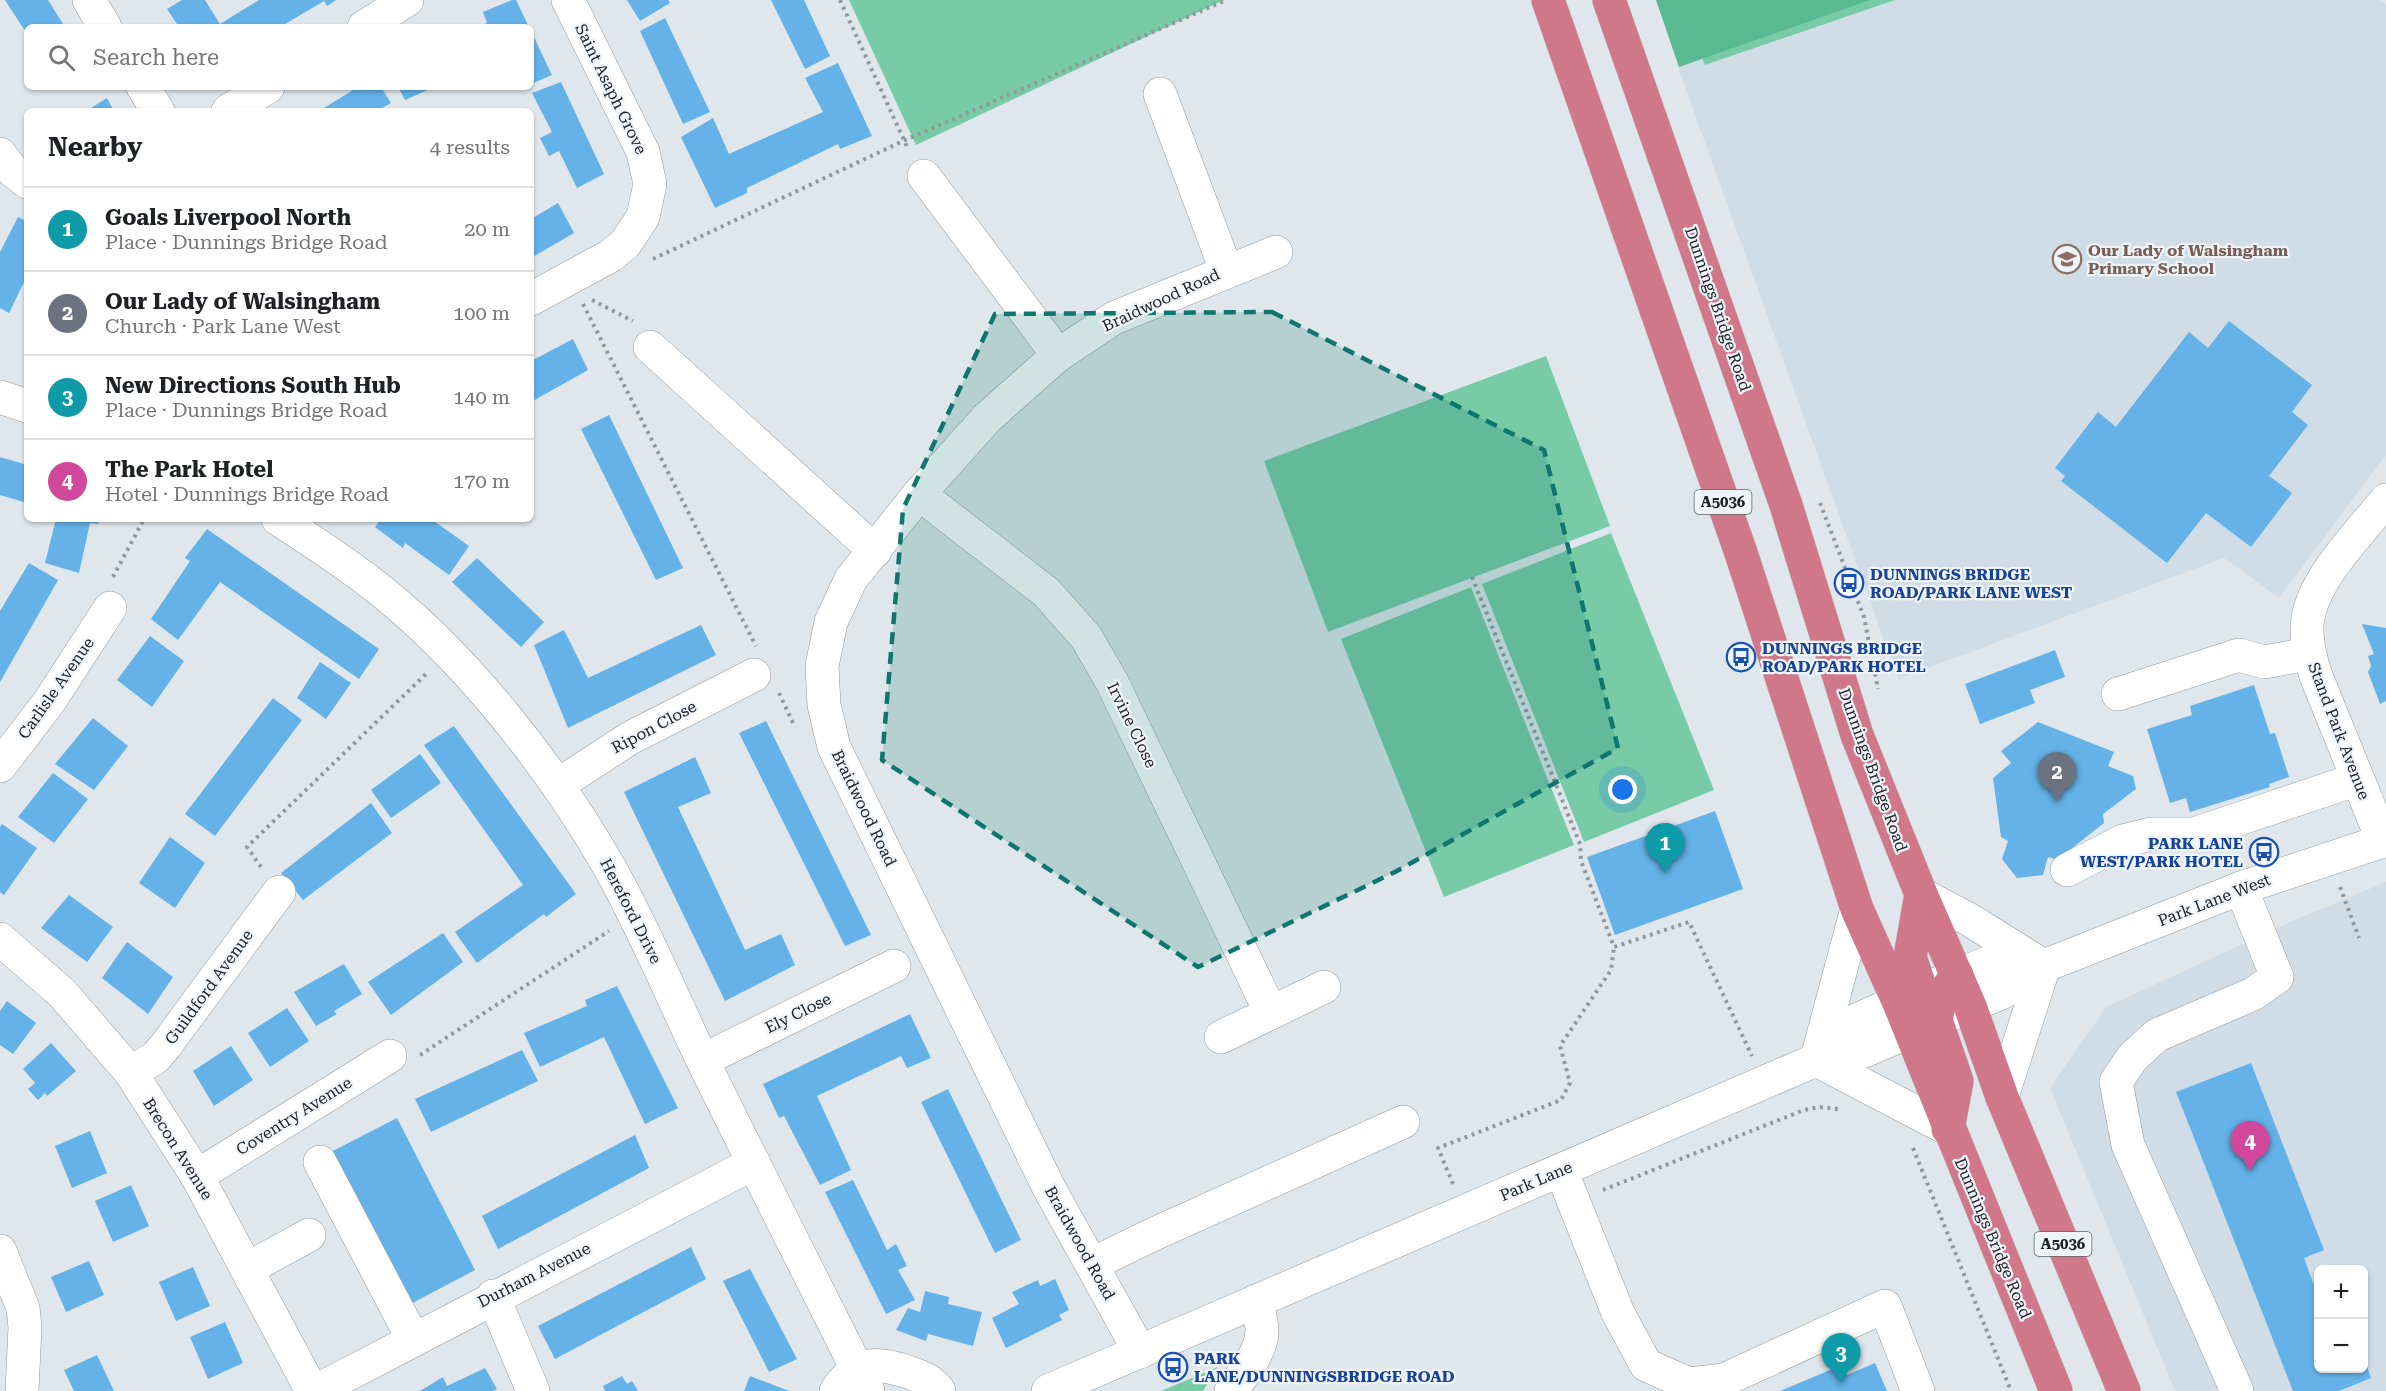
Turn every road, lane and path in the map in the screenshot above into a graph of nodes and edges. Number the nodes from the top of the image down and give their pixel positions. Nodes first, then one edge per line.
1 (88, 0) edge
2 (407, 0) edge
3 (568, 0) edge
4 (840, 0) edge
5 (1226, 0) edge
6 (1548, 0) edge
7 (1609, 0) edge
8 (103, 24) edge
9 (369, 24) edge
10 (145, 90) edge
11 (263, 90) edge
12 (1160, 94) dead end
13 (156, 108) edge
14 (233, 108) edge
15 (903, 141) junction
16 (0, 154) edge
17 (924, 176) joint
18 (24, 180) edge
19 (1276, 252) dead end
20 (642, 264) dead end
21 (1226, 270) junction
22 (570, 278) junction
23 (534, 297) edge
24 (650, 347) joint
25 (1058, 355) junction
26 (0, 398) edge
27 (24, 405) edge
28 (919, 494) junction
29 (2386, 500) edge
30 (142, 522) edge
31 (290, 522) edge
32 (317, 529) edge
33 (875, 551) junction
34 (1472, 577) dead end
35 (110, 608) joint
36 (447, 654) junction
37 (2309, 654) junction
38 (754, 675) dead end
39 (2118, 694) dead end
40 (0, 766) edge
41 (2358, 779) junction
42 (558, 785) junction
43 (2384, 840) edge
44 (2329, 859) junction
45 (2067, 870) dead end
46 (2241, 888) junction
47 (279, 892) joint
48 (1921, 894) junction
49 (1857, 909) junction
50 (635, 917) junction
51 (2359, 938) dead end
52 (0, 939) edge
53 (1614, 947) junction
54 (894, 966) dead end
55 (2044, 966) junction
56 (1957, 975) junction
57 (1324, 987) dead end
58 (1970, 1006) junction
59 (1916, 1012) junction
60 (1271, 1013) junction
61 (1221, 1037) dead end
62 (390, 1056) joint
63 (703, 1060) junction
64 (1816, 1060) junction
65 (131, 1073) junction
66 (1764, 1082) junction
67 (2002, 1097) junction
68 (1844, 1111) dead end
69 (1403, 1122) dead end
70 (1948, 1129) junction
71 (1908, 1144) dead end
72 (320, 1162) dead end
73 (754, 1163) junction
74 (1561, 1170) junction
75 (197, 1176) junction
76 (1575, 1202) junction
77 (1464, 1212) junction
78 (309, 1236) dead end
79 (0, 1251) edge
80 (1092, 1264) junction
81 (247, 1269) junction
82 (493, 1296) junction
83 (1256, 1301) junction
84 (413, 1339) junction
85 (1140, 1352) junction
86 (854, 1384) edge
87 (22, 1391) edge
88 (314, 1391) edge
89 (533, 1391) edge
90 (939, 1391) edge
91 (1048, 1391) edge
92 (1232, 1391) edge
93 (1918, 1391) edge
94 (2011, 1391) edge
95 (2056, 1391) edge
96 (2124, 1391) edge
97 (2237, 1391) edge

1 - 8 street
2 - 9 street
3 - 22 street, Saint Asaph Grove
4 - 15 path
5 - 15 path
6 - 49 highway, Dunnings Bridge Road / A5036
7 - 48 highway, Dunnings Bridge Road / A5036
10 - 13 street
11 - 14 street
12 - 21 street
15 - 17 path
15 - 20 path
16 - 18 street
17 - 25 street
19 - 21 street, Braidwood Road
21 - 25 street, Braidwood Road
22 - 23 street, Saint Asaph Grove
22 - 24 path
24 - 33 street
25 - 28 street, Braidwood Road
26 - 27 street
28 - 33 street, Braidwood Road
28 - 60 street, Irvine Close
29 - 37 street, Stand Park Avenue
30 - 35 path
31 - 32 street, Hereford Drive
32 - 36 street, Hereford Drive
33 - 80 street, Braidwood Road
34 - 53 path
35 - 40 street, Carlisle Avenue
36 - 42 street, Hereford Drive
36 - 47 path
37 - 39 street
37 - 41 street, Stand Park Avenue
38 - 42 street, Ripon Close
41 - 43 street, Stand Park Avenue
41 - 45 street
42 - 50 street, Hereford Drive
43 - 44 street, Park Lane West
44 - 46 street, Park Lane West
44 - 51 path
46 - 55 street, Park Lane West
46 - 97 street
47 - 65 street, Guildford Avenue
48 - 55 street
48 - 56 highway, Dunnings Bridge Road / A5036
48 - 59 highway
49 - 59 highway, Dunnings Bridge Road / A5036
49 - 64 street
50 - 62 path
50 - 63 street, Hereford Drive
52 - 65 street, Brecon Avenue
53 - 66 path
53 - 77 path
54 - 63 street, Ely Close
55 - 56 street, Park Lane West
55 - 58 street, Park Lane West
55 - 67 street
56 - 58 highway, Dunnings Bridge Road / A5036
56 - 59 street, Park Lane West
57 - 60 street
58 - 59 street, Park Lane West
58 - 67 highway, Dunnings Bridge Road / A5036
59 - 64 street, Park Lane
59 - 70 highway, Dunnings Bridge Road / A5036
60 - 61 street
62 - 75 street, Coventry Avenue
63 - 73 street, Hereford Drive
64 - 66 street, Park Lane
64 - 70 street
65 - 75 street, Brecon Avenue
66 - 74 street, Park Lane
67 - 96 highway, Dunnings Bridge Road / A5036
68 - 76 path
69 - 80 street
70 - 95 highway, Dunnings Bridge Road / A5036
71 - 94 path
72 - 84 street
73 - 82 street, Durham Avenue
73 - 86 street, Hereford Drive
74 - 76 street
74 - 77 street, Park Lane
75 - 81 street, Brecon Avenue
76 - 93 street
77 - 83 street, Park Lane
78 - 81 street
79 - 87 street
80 - 85 street, Braidwood Road
81 - 88 street, Brecon Avenue
82 - 84 street, Durham Avenue
82 - 89 street
83 - 85 street, Park Lane
83 - 92 street
84 - 88 street, Durham Avenue
85 - 91 street, Park Lane
86 - 90 street

